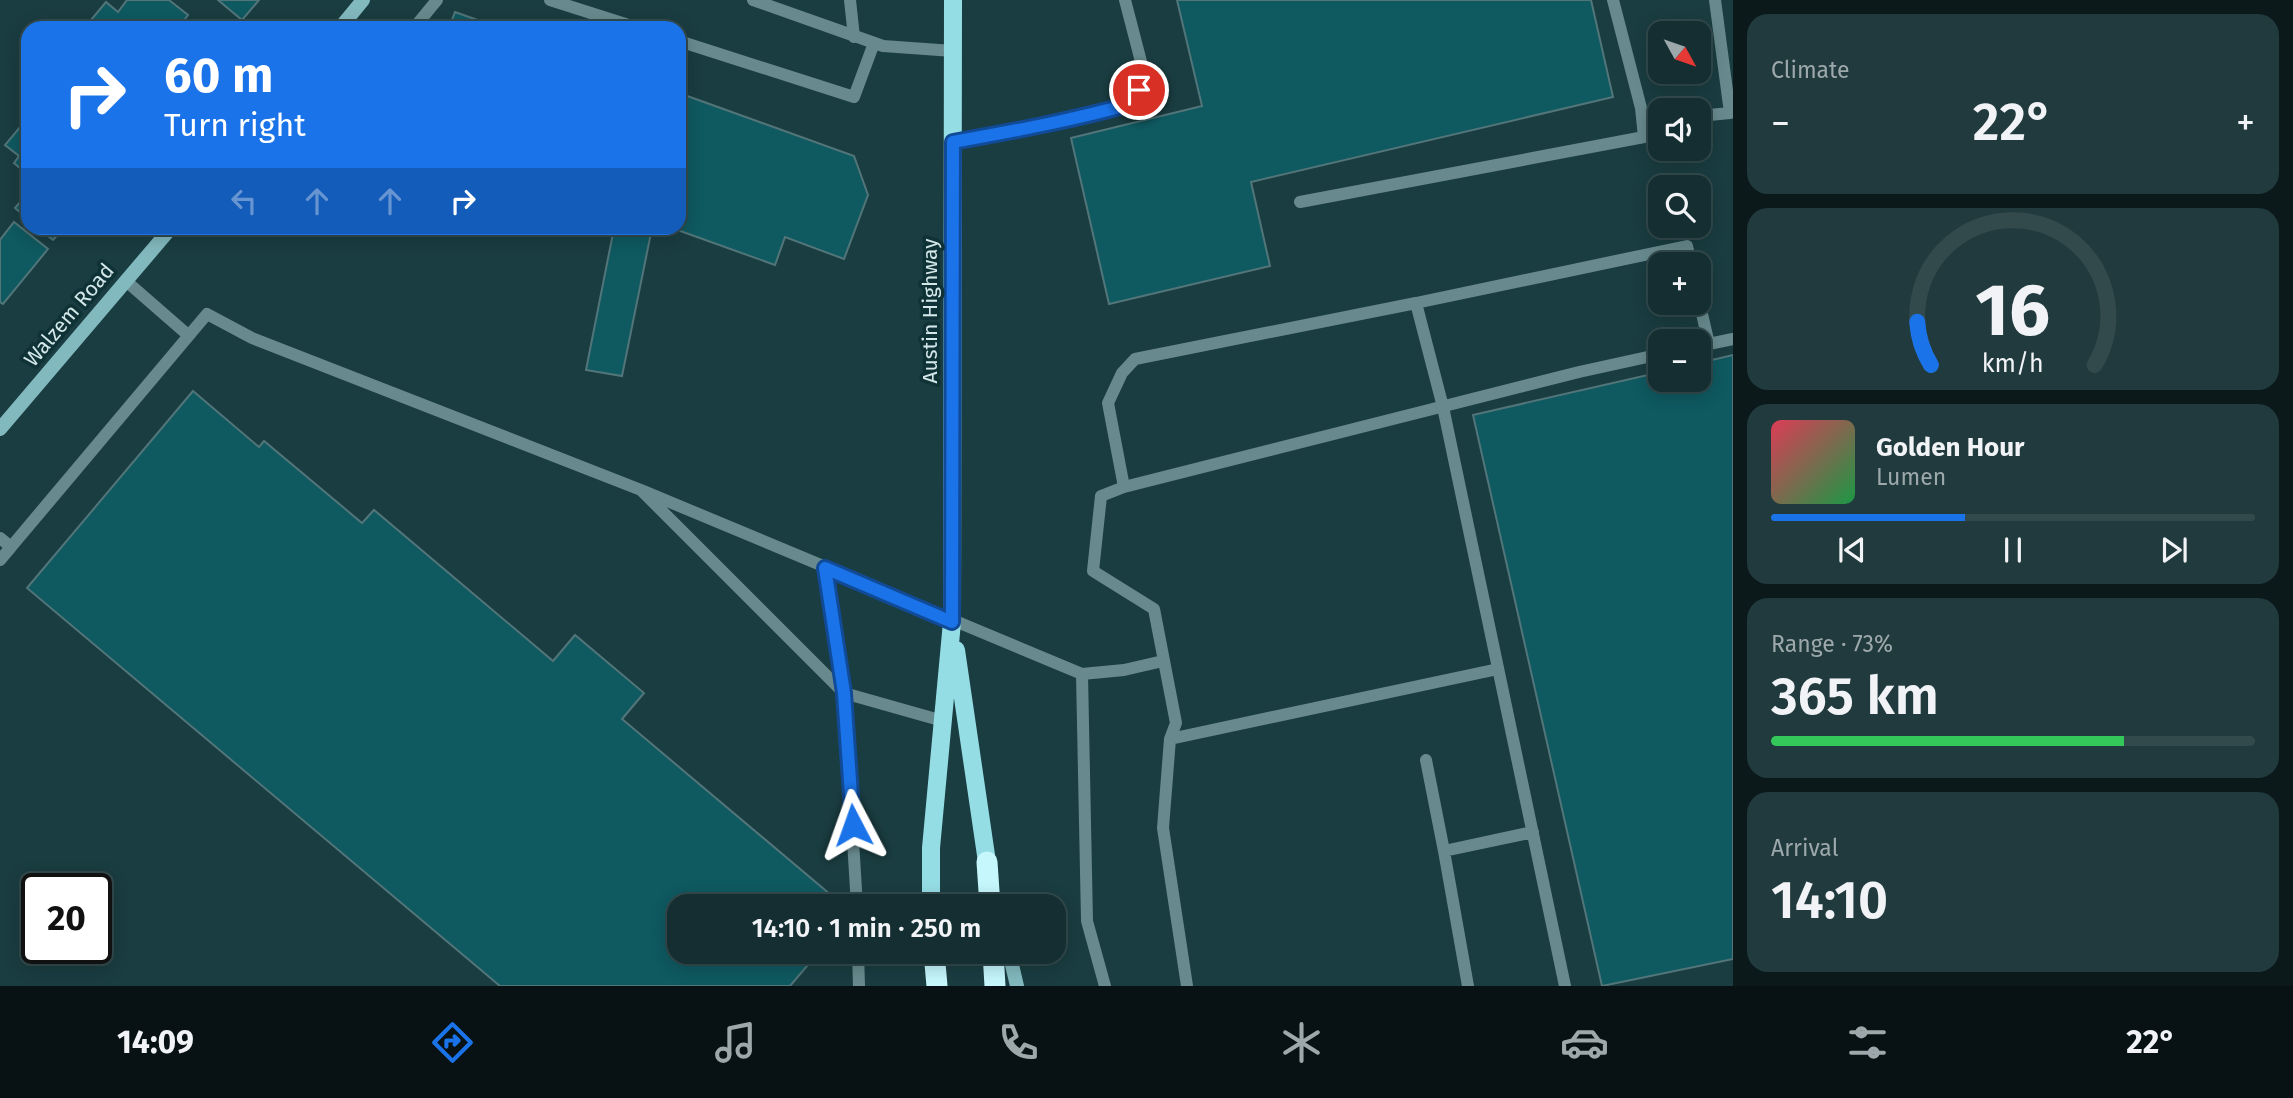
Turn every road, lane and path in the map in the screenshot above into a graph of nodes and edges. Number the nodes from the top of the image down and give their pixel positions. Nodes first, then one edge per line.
1 (363, 0) edge
2 (438, 0) edge
3 (550, 0) edge
4 (753, 0) edge
5 (850, 0) edge
6 (953, 0) edge
7 (1125, 0) edge
8 (1612, 0) edge
9 (1715, 0) edge
10 (346, 21) edge
11 (420, 21) edge
12 (616, 21) edge
13 (854, 37) junction
14 (686, 43) edge
15 (874, 43) junction
16 (953, 51) junction
17 (1711, 115) edge
18 (1642, 119) junction
19 (1648, 119) edge
20 (953, 142) junction
21 (1300, 202) dead end
22 (165, 235) edge
23 (1658, 252) edge
24 (1688, 252) edge
25 (1648, 254) edge
26 (125, 281) junction
27 (1416, 303) junction
28 (188, 335) junction
29 (1733, 339) edge
30 (1711, 344) edge
31 (1648, 357) edge
32 (1443, 407) junction
33 (0, 429) edge
34 (1124, 487) junction
35 (641, 490) junction
36 (0, 538) edge
37 (11, 547) junction
38 (0, 560) edge
39 (825, 568) junction
40 (952, 622) junction
41 (1163, 661) junction
42 (1498, 669) junction
43 (1082, 674) junction
44 (844, 693) junction
45 (943, 721) junction
46 (1170, 739) junction
47 (1426, 760) dead end
48 (1533, 832) junction
49 (1444, 851) junction
50 (987, 862) junction
51 (855, 894) edge
52 (931, 894) edge
53 (989, 894) edge
54 (995, 894) edge
55 (858, 964) edge
56 (931, 964) edge
57 (934, 964) edge
58 (994, 964) edge
59 (1012, 964) edge
60 (859, 986) edge
61 (928, 986) edge
62 (937, 986) edge
63 (995, 986) edge
64 (1017, 986) edge
65 (1105, 986) edge
66 (1187, 986) edge
67 (1468, 986) edge
68 (1565, 986) edge

1 - 10 main road
2 - 11 lane
3 - 12 lane
4 - 13 lane
5 - 13 lane
6 - 16 main road, Austin Highway
7 - 20 lane
8 - 18 lane
9 - 17 lane
13 - 15 lane
14 - 15 lane
15 - 16 lane
16 - 20 main road, Austin Highway
18 - 19 lane
18 - 21 lane
20 - 40 main road, Austin Highway
22 - 26 main road, Walzem Road
23 - 24 lane
25 - 27 lane
26 - 28 lane
26 - 33 main road, Walzem Road
27 - 32 lane
27 - 34 lane
28 - 35 lane
28 - 37 lane
29 - 30 lane
31 - 32 lane
32 - 34 lane
32 - 42 lane
34 - 41 lane
35 - 39 lane
35 - 44 lane
36 - 37 lane
37 - 38 lane
39 - 40 lane
39 - 44 lane
40 - 43 lane
40 - 45 main road, Austin Highway
40 - 50 main road, Austin Highway
41 - 43 lane
41 - 46 lane
42 - 46 lane
42 - 48 lane
43 - 65 lane
44 - 45 lane
44 - 51 lane
45 - 52 main road, Austin Highway
46 - 66 lane
47 - 49 lane
48 - 49 lane
48 - 68 lane
49 - 67 lane
50 - 53 highway
50 - 54 main road, Austin Highway
55 - 60 lane
56 - 61 main road
57 - 62 highway
58 - 63 highway
59 - 64 main road

